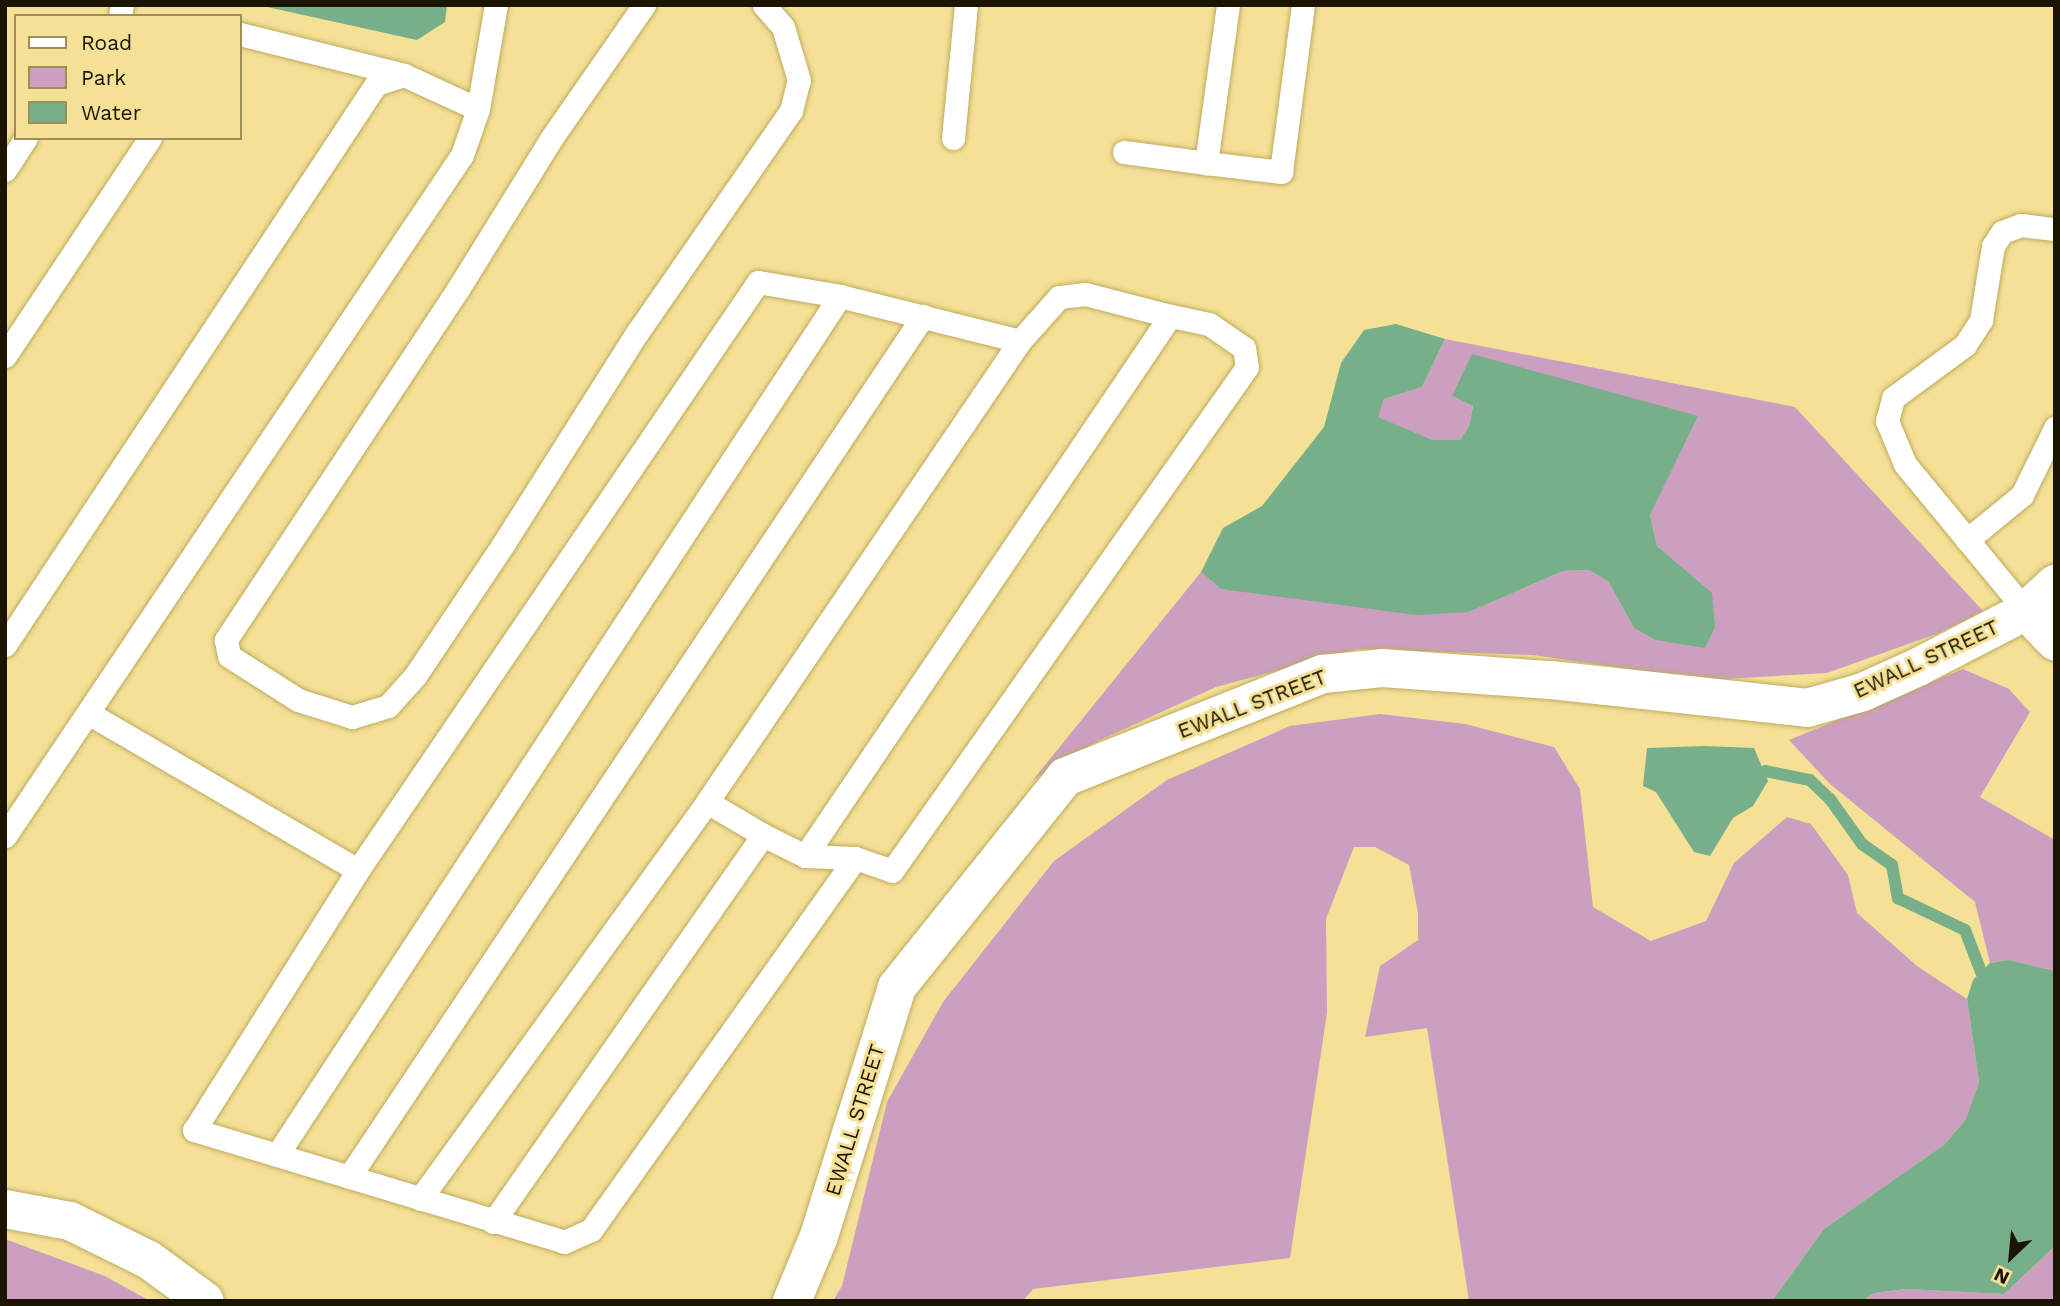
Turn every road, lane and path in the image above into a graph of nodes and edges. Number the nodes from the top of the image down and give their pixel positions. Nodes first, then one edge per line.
1 (496, 5) edge
2 (645, 5) edge
3 (764, 5) edge
4 (966, 5) edge
5 (1228, 5) edge
6 (1303, 5) edge
7 (242, 34) edge
8 (404, 75) junction
9 (478, 110) junction
10 (953, 138) dead end
11 (25, 140) edge
12 (149, 140) edge
13 (1124, 152) dead end
14 (1206, 163) junction
15 (5, 170) edge
16 (2055, 229) edge
17 (840, 296) junction
18 (923, 316) junction
19 (1170, 316) junction
20 (1020, 341) junction
21 (5, 356) edge
22 (2055, 428) edge
23 (1968, 540) junction
24 (2055, 584) edge
25 (2026, 611) junction
26 (2055, 641) edge
27 (5, 645) edge
28 (88, 713) junction
29 (707, 802) junction
30 (763, 835) junction
31 (5, 836) edge
32 (805, 856) junction
33 (855, 858) junction
34 (358, 870) junction
35 (277, 1155) junction
36 (349, 1177) junction
37 (420, 1199) junction
38 (5, 1209) edge
39 (493, 1222) junction
40 (205, 1301) edge
41 (792, 1301) edge

1 - 9 lane
2 - 3 lane
4 - 10 lane
5 - 14 lane
6 - 14 lane
7 - 8 lane
8 - 9 lane
8 - 27 lane
9 - 28 lane
11 - 15 lane
12 - 21 lane
13 - 14 lane
16 - 23 lane
17 - 18 lane
17 - 34 lane
17 - 35 lane
18 - 20 lane
18 - 36 lane
19 - 20 lane
19 - 32 lane
19 - 33 lane
20 - 29 lane
22 - 23 lane
23 - 25 lane
24 - 25 street, EWALL STREET
25 - 26 street
25 - 41 street, EWALL STREET
28 - 31 lane
28 - 34 lane
29 - 30 lane
29 - 37 lane
30 - 32 lane
30 - 39 lane
32 - 33 lane
33 - 39 lane
34 - 35 lane
35 - 36 lane
36 - 37 lane
37 - 39 lane
38 - 40 street

